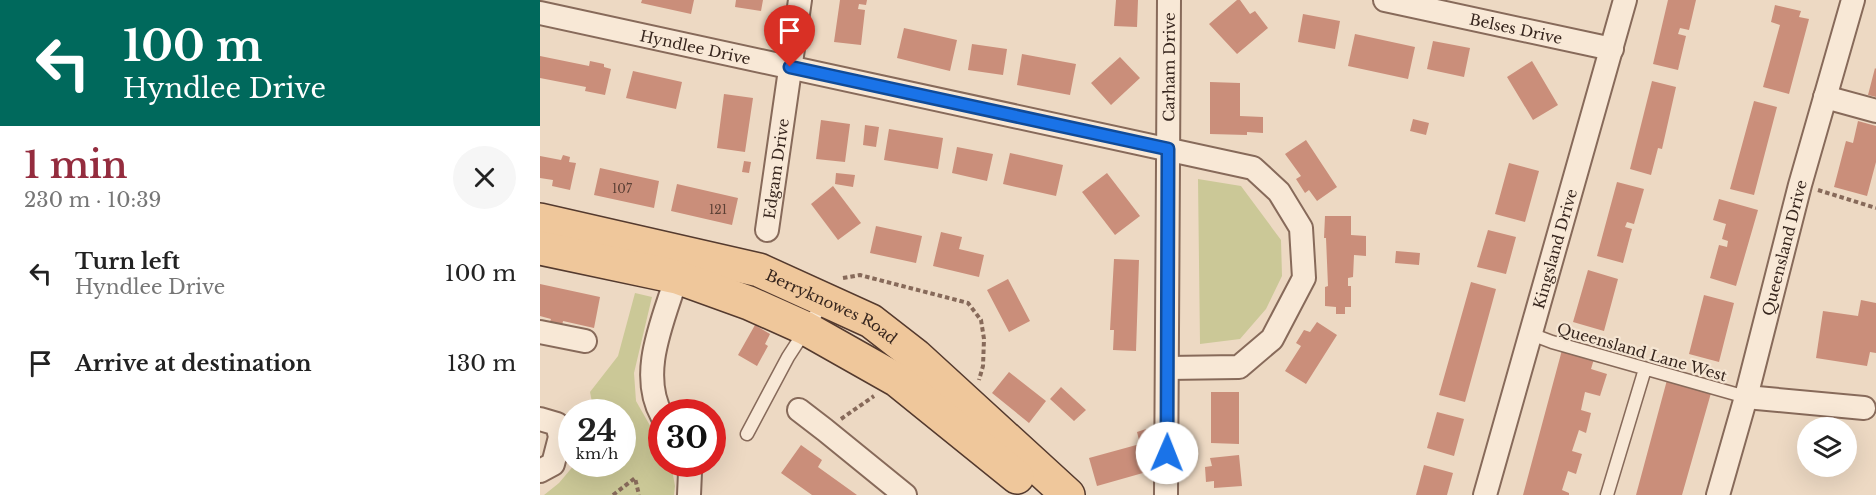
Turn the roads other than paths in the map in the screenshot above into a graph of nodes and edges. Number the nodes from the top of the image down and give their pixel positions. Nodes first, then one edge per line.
1 (800, 0) edge
2 (1169, 0) edge
3 (1385, 0) edge
4 (1625, 0) edge
5 (1853, 0) edge
6 (540, 13) edge
7 (1612, 49) junction
8 (790, 67) junction
9 (1825, 97) junction
10 (1876, 111) edge
11 (1168, 149) junction
12 (540, 220) edge
13 (766, 230) dead end
14 (540, 248) edge
15 (680, 264) junction
16 (834, 289) junction
17 (805, 328) junction
18 (540, 332) edge
19 (1531, 334) junction
20 (585, 341) dead end
21 (1168, 368) junction
22 (1645, 369) junction
23 (1746, 397) junction
24 (655, 399) edge
25 (1864, 408) dead end
26 (799, 410) dead end
27 (540, 419) edge
28 (747, 434) dead end
29 (540, 471) edge
30 (690, 477) edge
31 (689, 495) edge
32 (905, 495) edge
33 (1040, 495) edge
34 (1068, 495) edge
35 (1166, 495) edge
36 (1485, 495) edge
37 (1607, 495) edge
38 (1718, 495) edge

1 - 8 street, Edgam Drive
2 - 11 street, Carham Drive
3 - 7 street, Belses Drive
4 - 7 street, Kingsland Drive
5 - 9 street, Queensland Drive
6 - 8 street, Hyndlee Drive
7 - 19 street, Kingsland Drive
8 - 11 street, Hyndlee Drive
8 - 13 street, Edgam Drive
9 - 10 street
9 - 23 street, Queensland Drive
11 - 21 street, Carham Drive
11 - 21 street, Hyndlee Drive
12 - 15 main road, Berryknowes Road
14 - 15 main road, Berryknowes Road
15 - 16 main road, Berryknowes Road
15 - 17 main road, Berryknowes Road
15 - 24 street
16 - 17 lane
16 - 34 main road, Berryknowes Road
17 - 28 lane
17 - 33 main road, Berryknowes Road
18 - 20 street
19 - 22 lane, Queensland Lane West
19 - 36 street, Kingsland Drive
21 - 35 street, Carham Drive
22 - 23 lane, Queensland Lane West
22 - 37 lane
23 - 25 street
23 - 38 street, Queensland Drive
26 - 32 street
27 - 29 street
30 - 31 street

